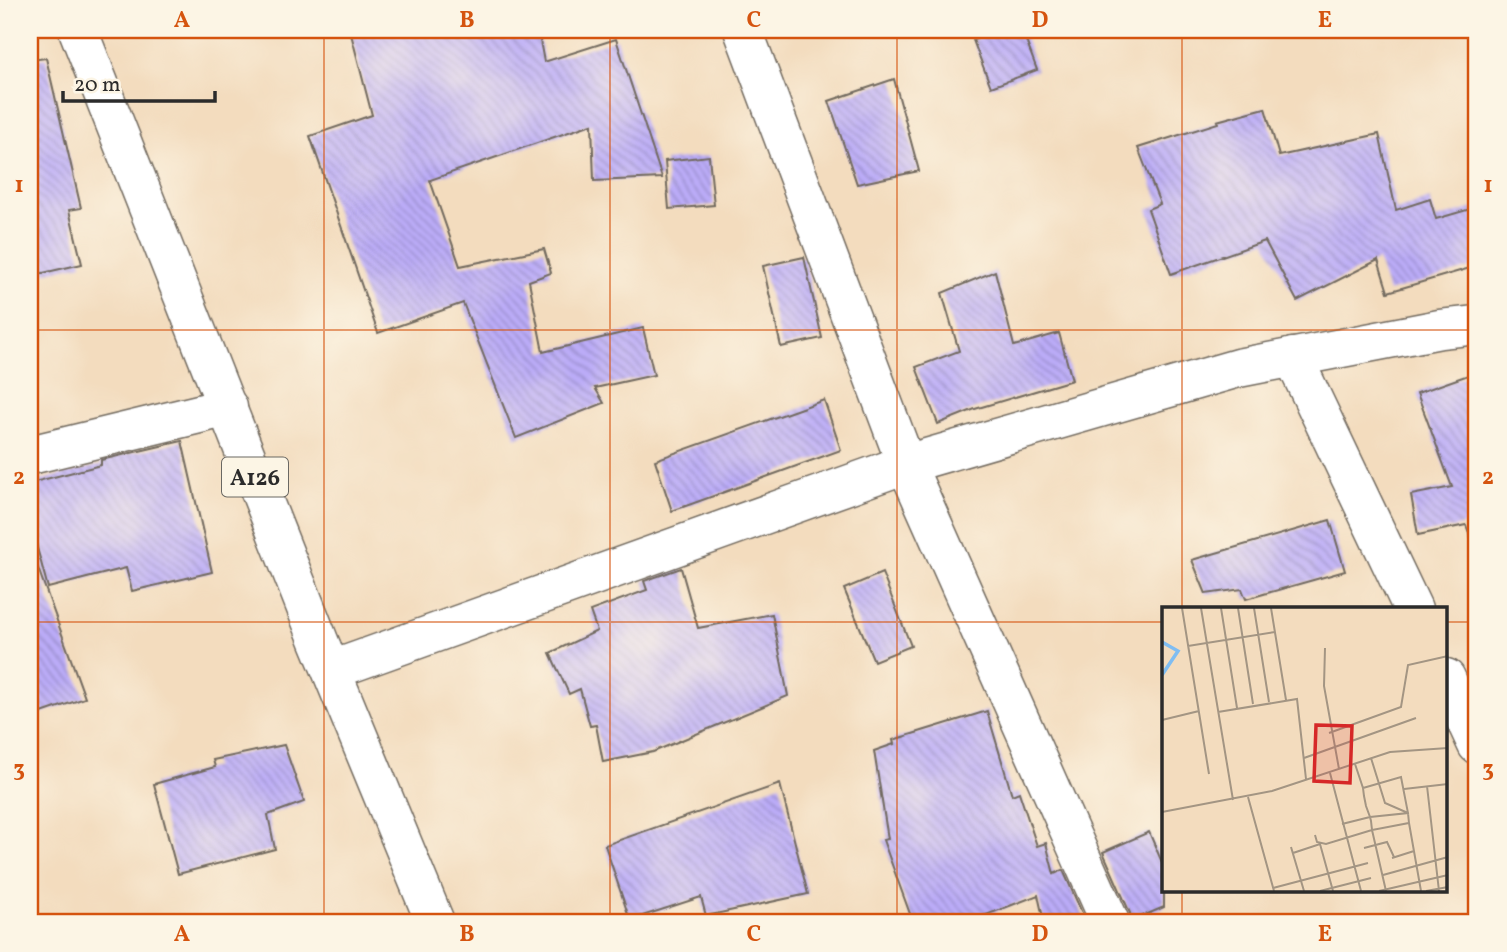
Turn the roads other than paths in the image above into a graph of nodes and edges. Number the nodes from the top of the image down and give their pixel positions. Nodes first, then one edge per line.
1 (78, 30) edge
2 (743, 30) edge
3 (1477, 325) edge
4 (1293, 357) junction
5 (228, 407) junction
6 (30, 455) edge
7 (905, 464) junction
8 (1412, 607) edge
9 (332, 670) junction
10 (1448, 682) edge
11 (1477, 745) edge
12 (435, 922) edge
13 (1110, 922) edge

1 - 5 main road, A126
2 - 7 main road
3 - 4 main road
4 - 7 main road
4 - 8 main road
5 - 6 main road
5 - 9 main road, A126
7 - 9 main road
7 - 13 main road
9 - 12 main road, A126
10 - 11 main road

